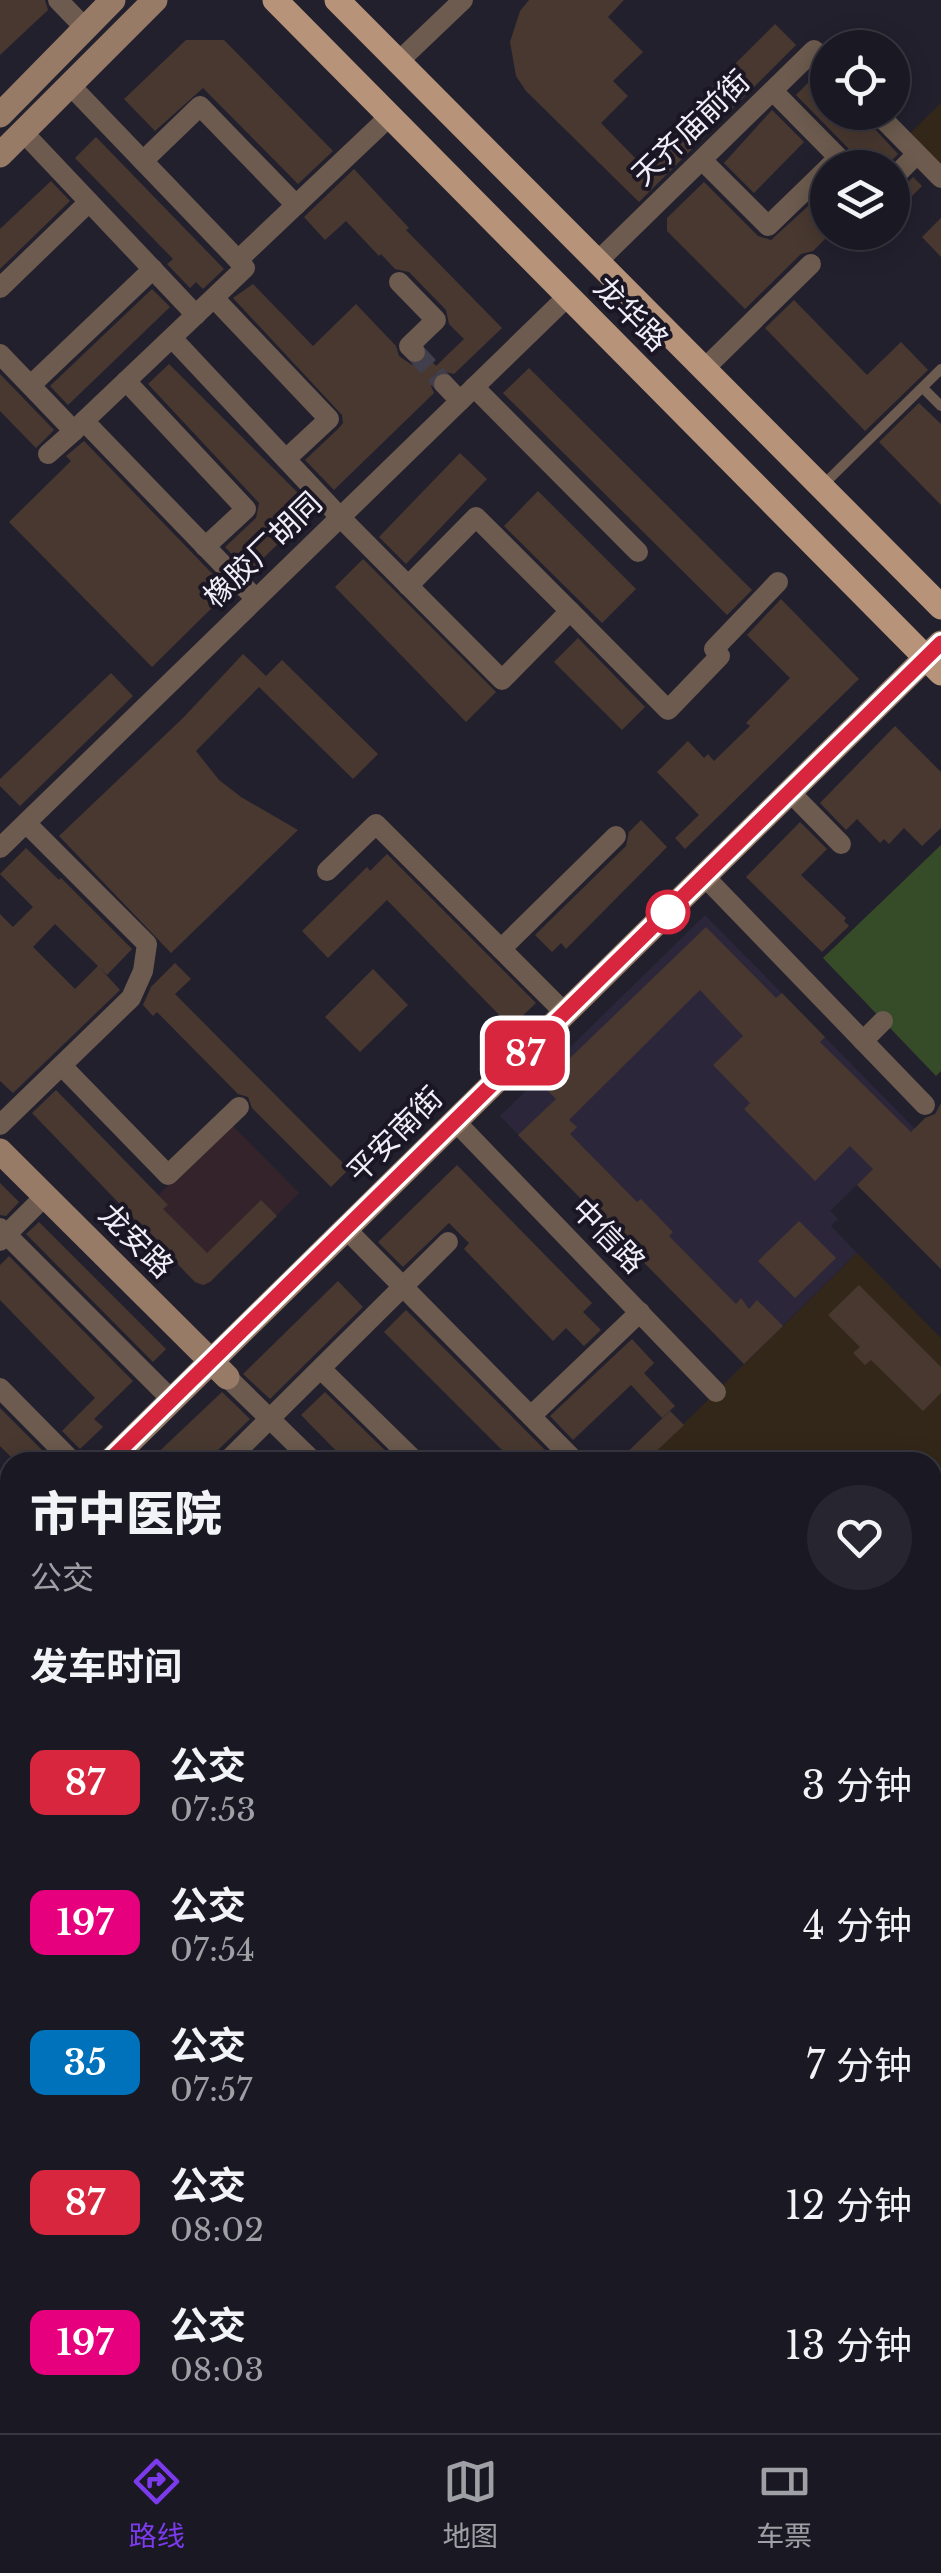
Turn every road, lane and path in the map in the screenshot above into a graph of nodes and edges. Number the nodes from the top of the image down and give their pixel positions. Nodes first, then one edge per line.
1 (58, 0) edge
2 (114, 0) edge
3 (155, 0) edge
4 (275, 0) edge
5 (336, 0) edge
6 (464, 0) edge
7 (85, 28) junction
8 (810, 54) edge
9 (398, 62) junction
10 (70, 85) junction
11 (772, 90) junction
12 (0, 115) edge
13 (390, 116) junction
14 (894, 130) edge
15 (23, 132) junction
16 (831, 150) edge
17 (918, 154) junction
18 (0, 155) edge
19 (702, 160) junction
20 (143, 162) junction
21 (910, 162) edge
22 (941, 178) edge
23 (810, 185) edge
24 (89, 202) junction
25 (296, 205) junction
26 (238, 260) junction
27 (597, 262) junction
28 (812, 264) dead end
29 (153, 270) junction
30 (400, 282) dead end
31 (0, 288) edge
32 (568, 296) junction
33 (214, 298) junction
34 (196, 315) junction
35 (172, 338) junction
36 (415, 352) dead end
37 (0, 354) edge
38 (704, 369) junction
39 (941, 369) edge
40 (126, 381) junction
41 (444, 384) tunnel mouth
42 (30, 386) junction
43 (923, 388) junction
44 (467, 393) junction
45 (941, 406) edge
46 (79, 426) junction
47 (48, 454) dead end
48 (286, 459) junction
49 (821, 487) junction
50 (340, 517) junction
51 (205, 547) junction
52 (638, 552) dead end
53 (778, 582) dead end
54 (408, 586) junction
55 (256, 600) junction
56 (941, 608) edge
57 (570, 611) junction
58 (936, 658) edge
59 (790, 792) junction
60 (26, 823) junction
61 (616, 836) dead end
62 (842, 844) dead end
63 (0, 848) edge
64 (328, 871) dead end
65 (704, 876) junction
66 (502, 949) junction
67 (566, 1013) junction
68 (884, 1021) dead end
69 (863, 1041) junction
70 (62, 1066) junction
71 (925, 1105) dead end
72 (238, 1106) dead end
73 (455, 1121) junction
74 (0, 1126) edge
75 (0, 1151) edge
76 (44, 1196) junction
77 (346, 1229) junction
78 (2, 1234) edge
79 (448, 1242) dead end
80 (403, 1287) junction
81 (640, 1312) junction
82 (321, 1368) junction
83 (219, 1369) junction
84 (0, 1388) edge
85 (716, 1392) dead end
86 (172, 1400) junction
87 (531, 1416) junction
88 (270, 1419) junction
89 (63, 1452) edge
90 (118, 1452) edge
91 (236, 1452) edge
92 (304, 1452) edge
93 (406, 1452) edge
94 (566, 1452) edge

1 - 7 street
2 - 7 street
3 - 10 street
4 - 13 main road, 龙华路
5 - 9 main road, 龙华路
6 - 9 street
7 - 12 street
8 - 11 street, 天齐庙前街
9 - 27 main road, 龙华路
10 - 15 street
10 - 20 street
11 - 16 street
11 - 19 street, 天齐庙前街
13 - 25 street
13 - 32 main road, 龙华路
14 - 17 street
15 - 18 street
15 - 24 street
17 - 21 street
17 - 22 street
19 - 23 street
19 - 27 street, 天齐庙前街
20 - 25 street
20 - 26 street
24 - 29 street
24 - 31 street
25 - 26 street
26 - 33 street
27 - 38 main road, 龙华路
28 - 38 street
29 - 34 street
29 - 42 street
30 - 36 street
32 - 44 street, 橡胶厂胡同
32 - 58 main road, 龙华路
33 - 34 street
33 - 48 street
34 - 35 street
35 - 40 street
35 - 48 street
37 - 42 street
38 - 49 main road, 龙华路
39 - 43 lane
40 - 46 street
40 - 51 street
41 - 44 street
42 - 46 street
43 - 45 lane
43 - 49 lane
44 - 50 street, 橡胶厂胡同
44 - 52 street
46 - 47 street
46 - 51 street
48 - 50 street
49 - 56 main road, 龙华路
50 - 54 street
50 - 55 street, 橡胶厂胡同
51 - 55 street
53 - 57 street
54 - 57 street
54 - 57 street
55 - 60 street, 橡胶厂胡同
58 - 59 street, 平安南街
59 - 62 street
59 - 65 street, 平安南街
60 - 63 street, 橡胶厂胡同
60 - 70 street
61 - 66 street
64 - 66 street
65 - 67 street, 平安南街
65 - 69 street
66 - 67 street
67 - 73 street, 平安南街
68 - 69 street
69 - 71 street
70 - 72 street
70 - 74 street
73 - 77 street, 平安南街
73 - 81 street, 中信路
75 - 76 street, 龙安路
76 - 78 street
76 - 83 street, 龙安路
77 - 80 street
77 - 83 street, 平安南街
78 - 86 street
79 - 80 street
80 - 82 street
80 - 87 street
81 - 85 street, 中信路
81 - 87 street
82 - 88 street
82 - 93 street
83 - 86 street, 平安南街
83 - 88 street
84 - 89 street
86 - 90 street, 平安南街
87 - 94 street
88 - 91 street
88 - 92 street

